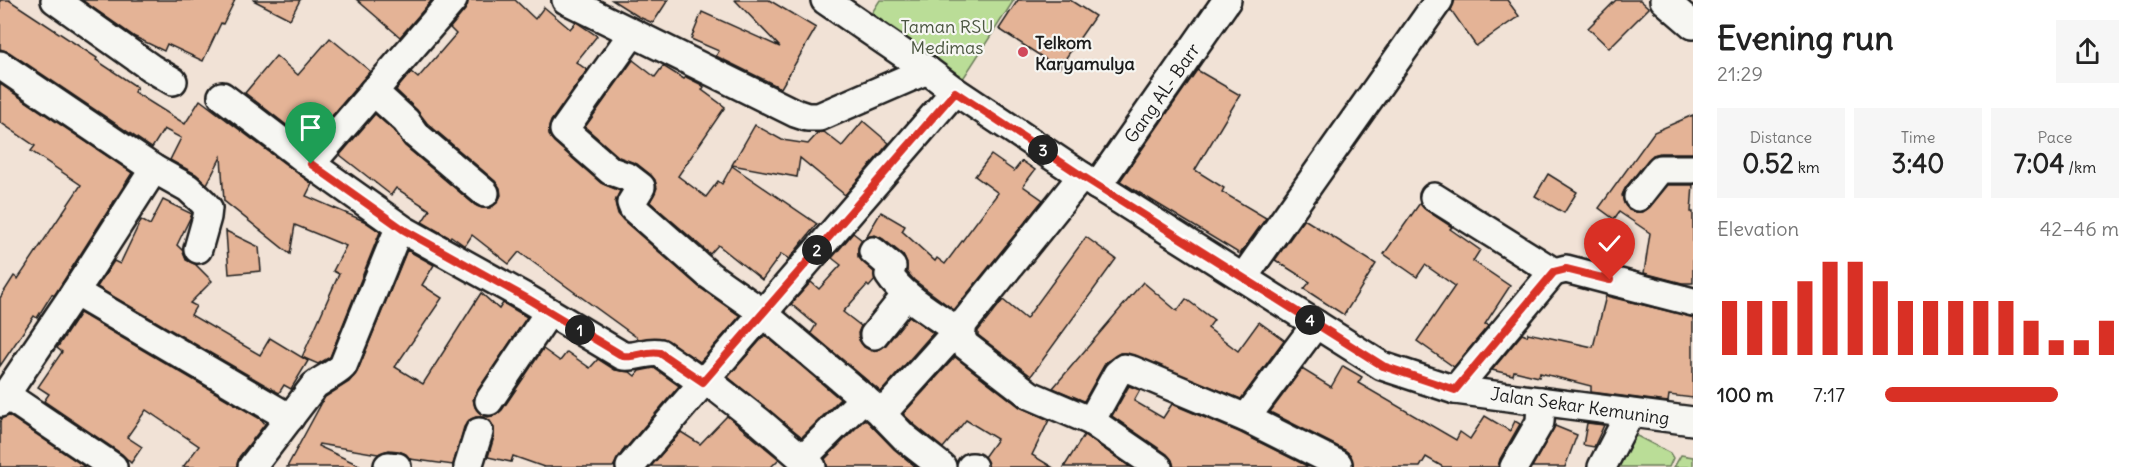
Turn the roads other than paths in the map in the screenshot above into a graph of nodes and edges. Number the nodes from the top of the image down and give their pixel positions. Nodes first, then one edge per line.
1 (55, 0) edge
2 (453, 0) edge
3 (566, 0) edge
4 (825, 0) edge
5 (1227, 0) edge
6 (1439, 0) edge
7 (1664, 0) edge
8 (1693, 25) edge
9 (632, 34) junction
10 (0, 65) edge
11 (927, 70) junction
12 (173, 81) dead end
13 (373, 91) junction
14 (955, 92) junction
15 (222, 96) dead end
16 (311, 164) junction
17 (1693, 169) edge
18 (154, 170) junction
19 (1090, 181) junction
20 (485, 193) dead end
21 (1434, 197) dead end
22 (1638, 197) dead end
23 (395, 238) dead end
24 (198, 249) dead end
25 (873, 251) dead end
26 (1554, 272) junction
27 (1243, 278) junction
28 (75, 292) junction
29 (906, 295) junction
30 (1693, 302) edge
31 (549, 312) junction
32 (763, 313) junction
33 (1316, 324) junction
34 (960, 327) junction
35 (874, 335) dead end
36 (704, 381) junction
37 (1455, 390) junction
38 (3, 399) edge
39 (489, 401) dead end
40 (1541, 401) junction
41 (873, 406) junction
42 (1630, 413) junction
43 (290, 418) junction
44 (1246, 418) junction
45 (1693, 421) edge
46 (1091, 422) junction
47 (479, 432) dead end
48 (1125, 458) edge
49 (807, 463) edge
50 (1338, 464) dead end
51 (107, 466) edge
52 (388, 466) edge
53 (252, 467) edge
54 (397, 467) edge
55 (468, 467) edge
56 (630, 467) edge
57 (942, 467) edge
58 (1158, 467) edge
59 (1514, 467) edge
60 (1602, 467) edge

1 - 12 street
2 - 13 street
3 - 9 street
4 - 11 street, Jalan Sekar Kemuning
5 - 19 street, Gang AL- Barr
6 - 27 street
7 - 8 street
9 - 11 street
9 - 32 street
10 - 18 street
11 - 14 street, Jalan Sekar Kemuning
13 - 16 street
13 - 20 street
14 - 19 street, Jalan Sekar Kemuning
14 - 32 street
15 - 16 street
16 - 31 street
17 - 22 street
18 - 24 street
18 - 28 street
19 - 27 street, Jalan Sekar Kemuning
19 - 34 street, Gang AL- Barr
21 - 26 street
23 - 43 street
25 - 29 street
26 - 30 street
26 - 37 street
27 - 33 street, Jalan Sekar Kemuning
28 - 38 street
28 - 43 street
29 - 34 street
29 - 35 street
31 - 36 street
31 - 39 street
32 - 36 street
32 - 41 street
33 - 37 street, Jalan Sekar Kemuning
33 - 44 street
34 - 41 street, Gang AL- Barr
34 - 46 street
36 - 49 street
36 - 56 street
37 - 40 street, Jalan Sekar Kemuning
38 - 51 street
40 - 42 street, Jalan Sekar Kemuning
40 - 59 street
41 - 49 street, Gang AL- Barr
41 - 57 street
42 - 45 street, Jalan Sekar Kemuning
42 - 60 street
43 - 53 street
44 - 46 street
44 - 50 street
46 - 48 street
47 - 55 street
48 - 58 street
52 - 54 street

